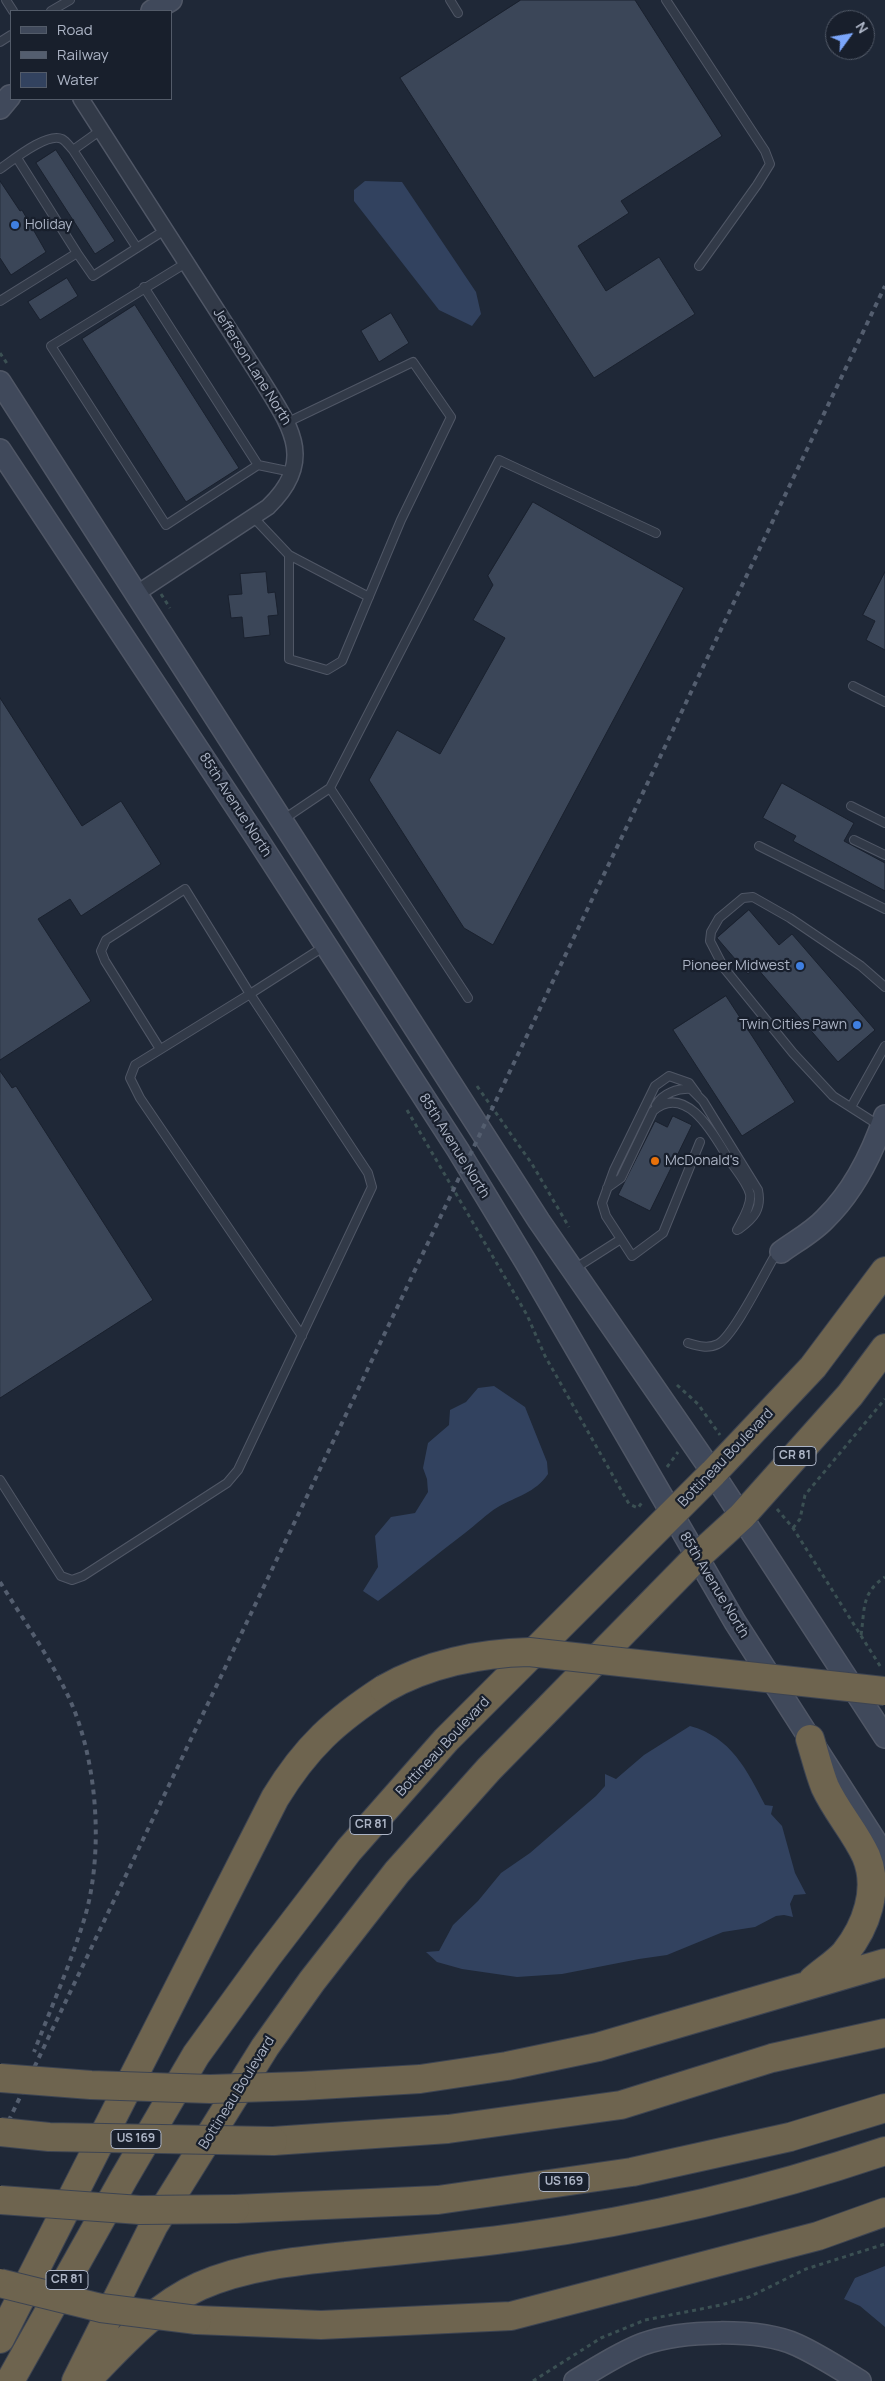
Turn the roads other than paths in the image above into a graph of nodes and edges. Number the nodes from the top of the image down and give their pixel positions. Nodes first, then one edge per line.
1 (70, 0) edge
2 (171, 0) edge
3 (450, 0) edge
4 (666, 0) edge
5 (53, 10) edge
6 (154, 10) edge
7 (458, 13) dead end
8 (82, 100) edge
9 (101, 130) junction
10 (73, 150) junction
11 (17, 158) junction
12 (0, 168) edge
13 (165, 230) junction
14 (137, 248) junction
15 (77, 253) junction
16 (186, 263) junction
17 (699, 266) dead end
18 (144, 287) junction
19 (0, 301) edge
20 (0, 382) edge
21 (288, 422) junction
22 (0, 450) edge
23 (258, 465) junction
24 (292, 472) junction
25 (254, 518) junction
26 (656, 533) dead end
27 (289, 555) junction
28 (136, 594) junction
29 (369, 597) junction
30 (853, 686) dead end
31 (885, 702) edge
32 (330, 788) junction
33 (851, 806) dead end
34 (282, 820) junction
35 (885, 823) edge
36 (256, 837) junction
37 (854, 840) dead end
38 (759, 846) dead end
39 (885, 855) edge
40 (885, 909) edge
41 (352, 928) junction
42 (326, 945) junction
43 (885, 986) edge
44 (250, 994) junction
45 (468, 998) dead end
46 (885, 1046) edge
47 (160, 1049) junction
48 (697, 1094) junction
49 (851, 1108) junction
50 (653, 1110) junction
51 (883, 1122) edge
52 (700, 1142) dead end
53 (607, 1188) junction
54 (620, 1239) junction
55 (782, 1252) joint
56 (572, 1270) junction
57 (885, 1271) edge
58 (302, 1336) junction
59 (688, 1343) dead end
60 (885, 1348) edge
61 (713, 1473) junction
62 (0, 1480) edge
63 (671, 1514) junction
64 (742, 1516) junction
65 (697, 1557) junction
66 (885, 1691) edge
67 (885, 1737) edge
68 (810, 1739) junction
69 (885, 1856) edge
70 (885, 1963) edge
71 (803, 1988) junction
72 (885, 2033) edge
73 (0, 2078) edge
74 (885, 2108) edge
75 (0, 2132) edge
76 (885, 2151) edge
77 (0, 2200) edge
78 (885, 2212) edge
79 (0, 2283) edge
80 (0, 2339) edge
81 (10, 2381) edge
82 (76, 2381) edge
83 (86, 2381) edge
84 (575, 2381) edge
85 (860, 2381) edge

1 - 5 lane
2 - 6 main road
3 - 7 lane
4 - 17 lane
8 - 9 street, Jefferson Lane North
9 - 10 lane
9 - 13 street, Jefferson Lane North
10 - 11 lane
10 - 14 lane
11 - 12 lane
11 - 15 lane
13 - 14 lane
13 - 16 street, Jefferson Lane North
14 - 15 lane
15 - 19 lane
16 - 18 lane
16 - 21 street, Jefferson Lane North
18 - 23 lane
18 - 23 lane
20 - 28 main road
21 - 24 street, Jefferson Lane North
21 - 29 lane
22 - 36 main road, 85th Avenue North
23 - 24 lane
24 - 25 street, Jefferson Lane North
25 - 27 lane
25 - 28 street, Jefferson Lane North
26 - 32 lane
27 - 29 lane
27 - 29 lane
28 - 34 main road
30 - 31 lane
32 - 34 lane
32 - 45 lane
33 - 35 lane
34 - 36 main road
34 - 41 main road
36 - 42 main road, 85th Avenue North
37 - 39 lane
38 - 40 lane
41 - 42 main road
41 - 56 main road
42 - 44 lane
42 - 63 main road, 85th Avenue North
43 - 49 lane
44 - 47 lane
44 - 47 lane
44 - 58 lane
46 - 49 lane
47 - 58 lane
48 - 50 lane
48 - 50 lane
48 - 53 lane
49 - 51 lane
50 - 53 lane
51 - 55 main road
52 - 54 lane
53 - 54 lane
54 - 56 lane
55 - 59 lane
56 - 61 main road
57 - 61 highway, Bottineau Boulevard / CR 81
58 - 62 lane
60 - 64 highway, Bottineau Boulevard / CR 81
61 - 63 highway, Bottineau Boulevard / CR 81
61 - 64 main road
63 - 65 main road, 85th Avenue North
63 - 81 highway, Bottineau Boulevard / CR 81
64 - 65 highway, Bottineau Boulevard / CR 81
64 - 67 main road
65 - 68 main road, 85th Avenue North
65 - 82 highway, Bottineau Boulevard / CR 81
66 - 80 highway, bridge
68 - 69 main road, 85th Avenue North
68 - 71 highway
70 - 71 highway
71 - 73 highway, bridge
72 - 75 highway, US 169, bridge
74 - 77 highway, US 169, bridge
76 - 83 highway
78 - 79 highway, bridge
84 - 85 main road

